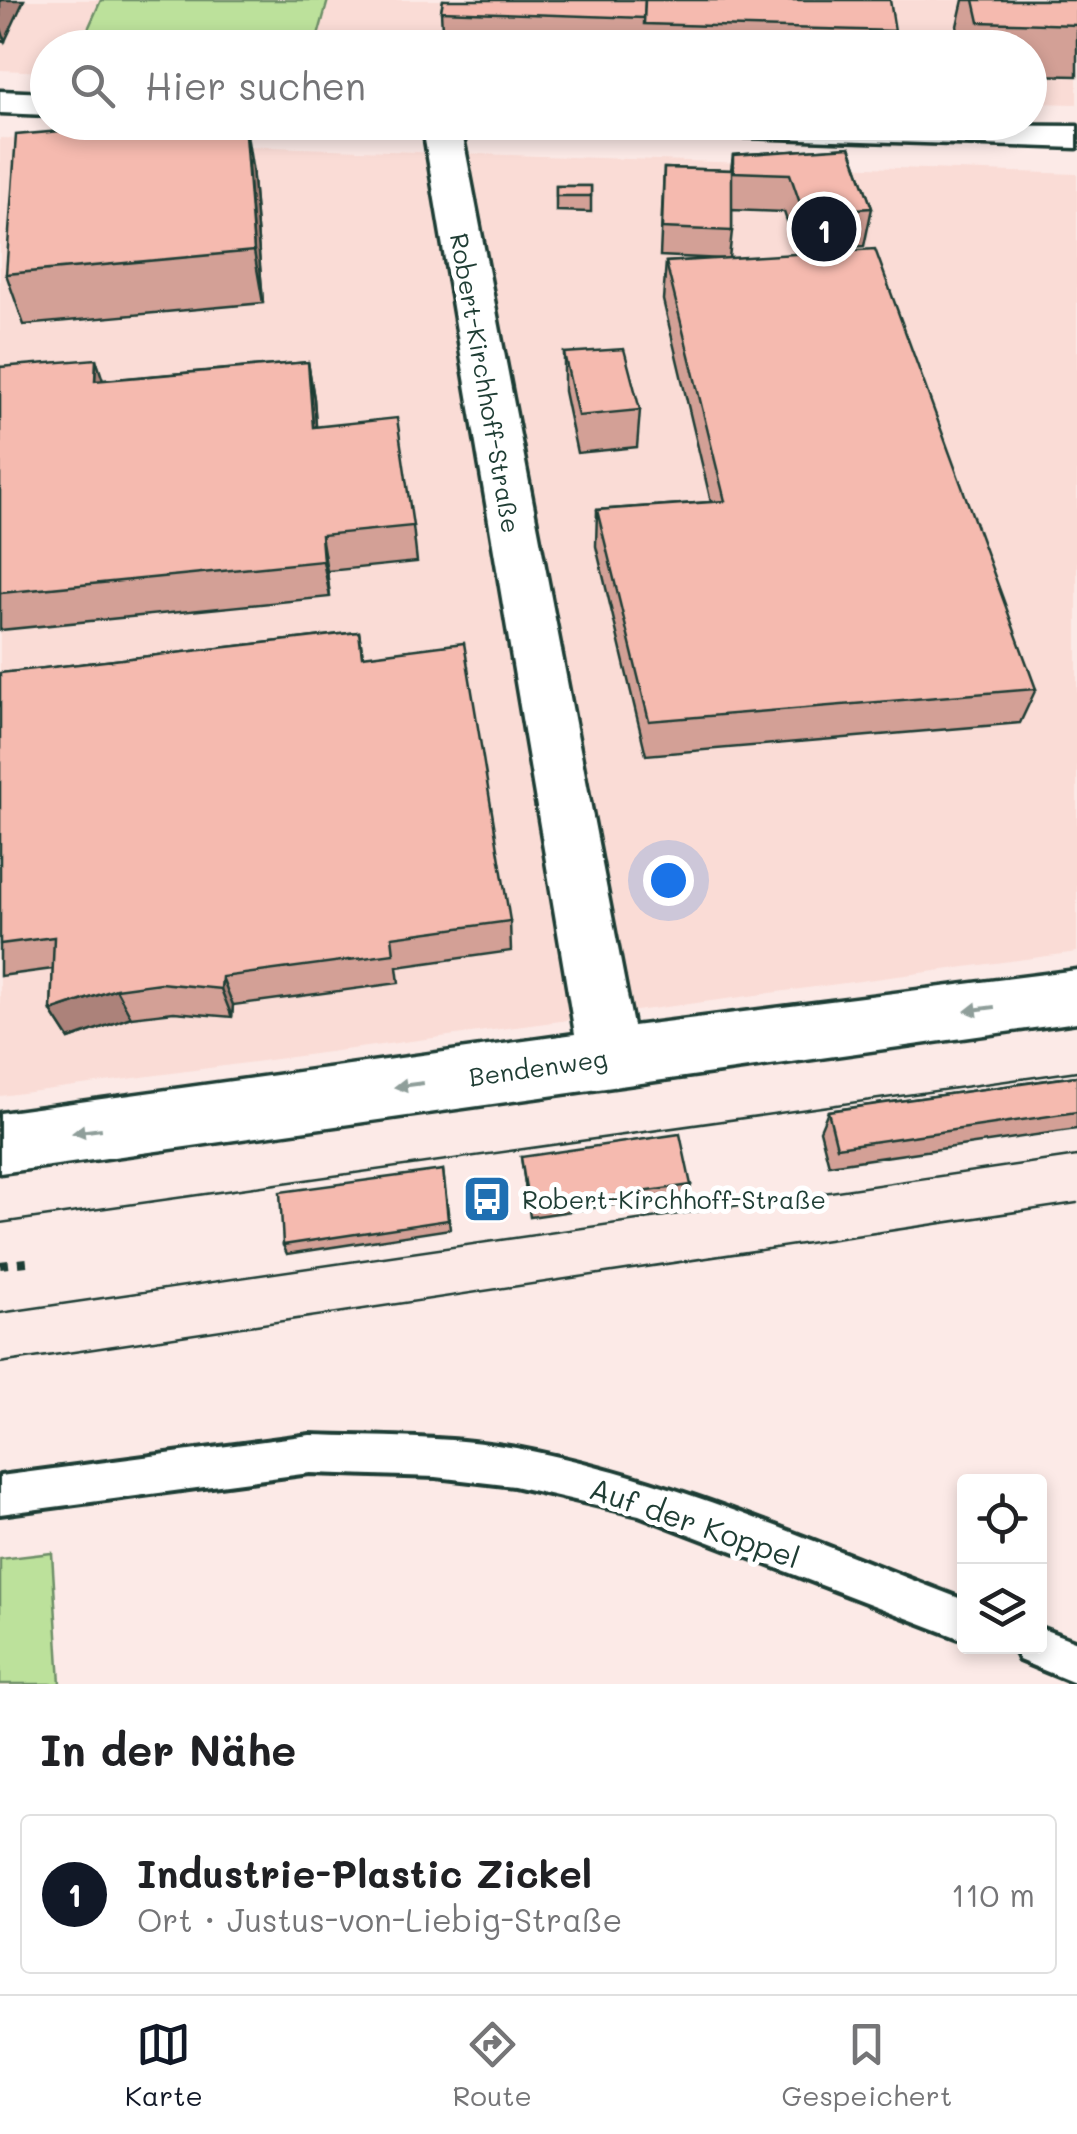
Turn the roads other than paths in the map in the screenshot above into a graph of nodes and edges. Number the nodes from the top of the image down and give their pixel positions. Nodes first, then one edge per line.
1 (0, 102) edge
2 (30, 103) edge
3 (1047, 136) edge
4 (1077, 137) edge
5 (444, 140) edge
6 (1077, 996) edge
7 (609, 1056) junction
8 (0, 1143) edge
9 (0, 1495) edge
10 (957, 1617) edge
11 (1047, 1652) edge
12 (1077, 1664) edge

1 - 2 street
3 - 4 street
5 - 7 street, Robert-Kirchhoff-Straße
6 -> 7 street, Bendenweg
7 -> 8 street, Bendenweg
9 - 10 lane, Auf der Koppel
11 - 12 lane

